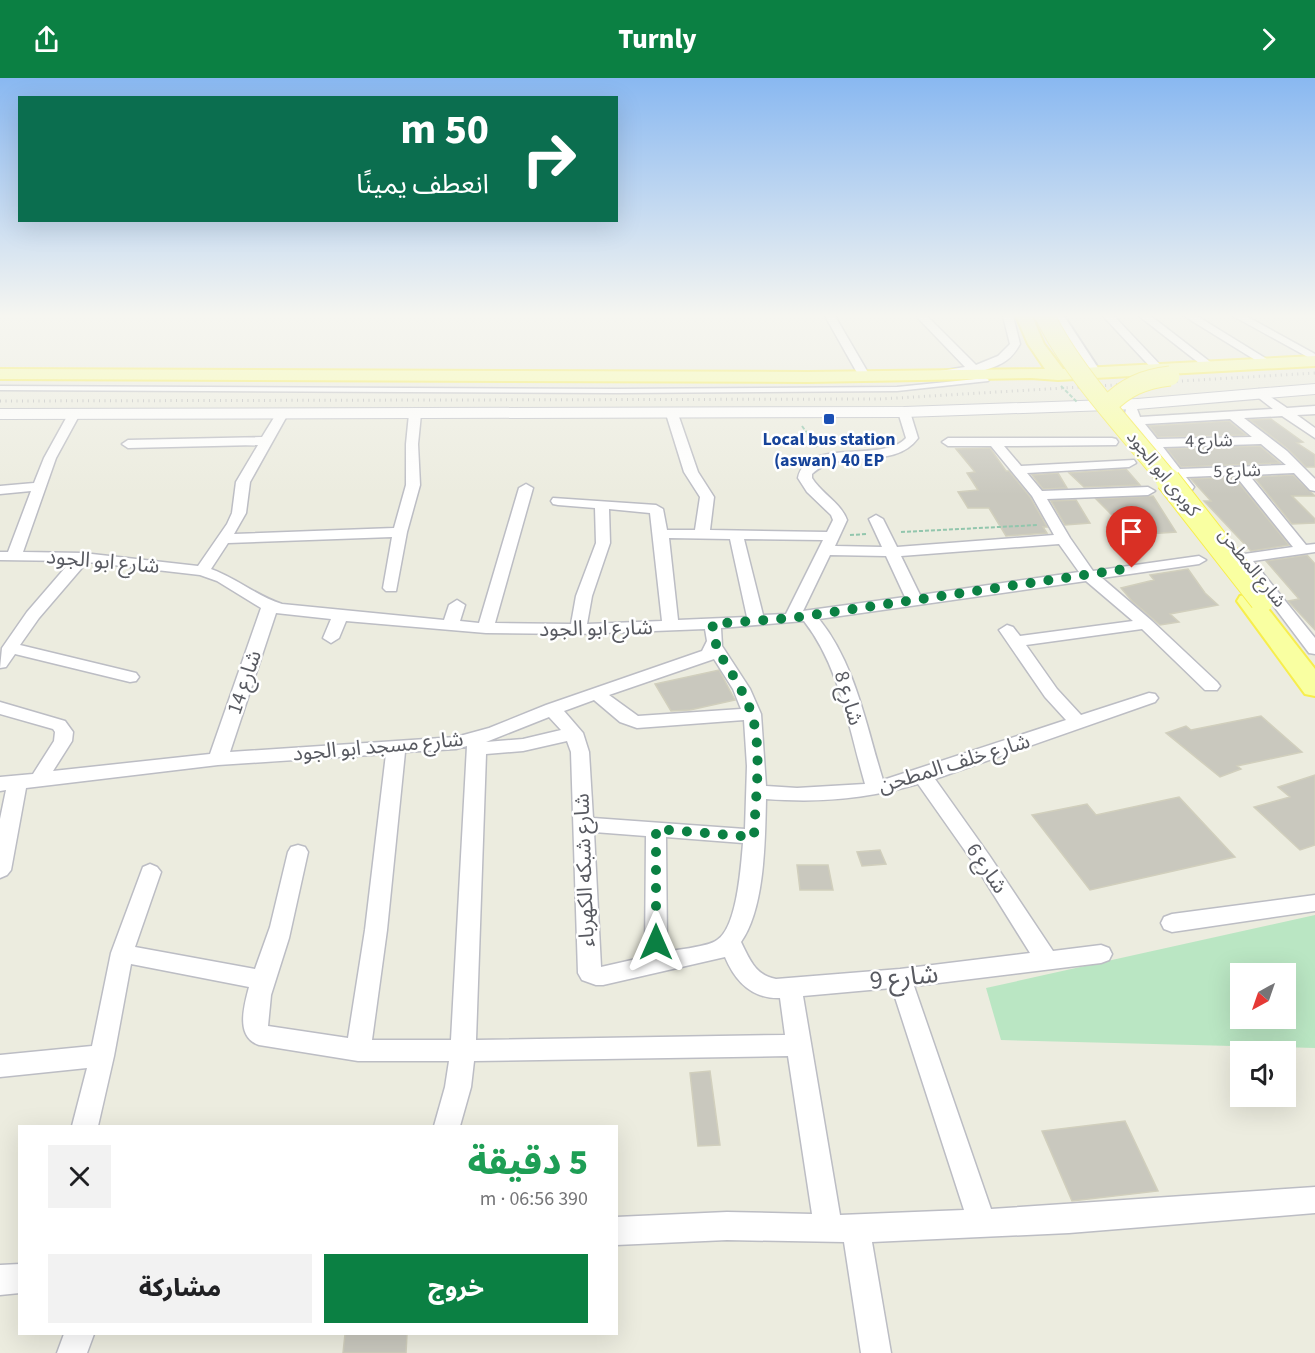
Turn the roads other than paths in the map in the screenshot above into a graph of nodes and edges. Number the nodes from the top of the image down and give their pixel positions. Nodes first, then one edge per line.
1 (648, 376) edge
2 (864, 376) joint
3 (900, 376) edge
4 (918, 376) edge
5 (971, 376) edge
6 (995, 376) edge
7 (1040, 376) edge
8 (1056, 376) edge
9 (1075, 376) edge
10 (1084, 376) edge
11 (1087, 376) edge
12 (1160, 376) edge
13 (0, 380) edge
14 (1059, 381) junction
15 (0, 388) edge
16 (1315, 389) edge
17 (1259, 393) junction
18 (1193, 398) junction
19 (1107, 406) junction
20 (1315, 410) edge
21 (904, 412) junction
22 (1136, 412) junction
23 (1286, 412) junction
24 (0, 414) edge
25 (74, 414) junction
26 (282, 414) junction
27 (415, 414) junction
28 (672, 414) junction
29 (1226, 415) junction
30 (1315, 434) edge
31 (1265, 440) junction
32 (266, 441) junction
33 (948, 442) dead end
34 (1112, 442) dead end
35 (995, 443) junction
36 (1153, 443) junction
37 (128, 444) dead end
38 (1129, 464) dead end
39 (1298, 469) junction
40 (1018, 470) junction
41 (1239, 471) junction
42 (1176, 473) junction
43 (40, 486) junction
44 (1315, 487) edge
45 (526, 488) dead end
46 (0, 490) edge
47 (1148, 491) dead end
48 (1038, 495) junction
49 (558, 501) dead end
50 (602, 504) junction
51 (880, 526) road end
52 (400, 532) junction
53 (661, 534) junction
54 (702, 534) junction
55 (736, 535) junction
56 (833, 536) junction
57 (226, 539) junction
58 (1063, 539) junction
59 (1309, 549) edge
60 (826, 550) junction
61 (892, 552) junction
62 (7, 556) edge
63 (83, 557) junction
64 (1244, 558) junction
65 (1199, 560) dead end
66 (202, 571) junction
67 (1088, 574) junction
68 (391, 588) dead end
69 (914, 600) junction
70 (1256, 601) junction
71 (457, 605) dead end
72 (270, 606) junction
73 (340, 616) junction
74 (800, 616) junction
75 (756, 621) junction
76 (712, 624) junction
77 (1146, 624) junction
78 (450, 626) junction
79 (671, 626) junction
80 (486, 628) junction
81 (578, 629) junction
82 (331, 638) dead end
83 (10, 648) junction
84 (716, 648) junction
85 (1315, 649) edge
86 (0, 663) edge
87 (1315, 667) edge
88 (130, 676) dead end
89 (1211, 686) dead end
90 (1315, 688) edge
91 (597, 694) junction
92 (1149, 699) dead end
93 (0, 708) edge
94 (552, 709) junction
95 (752, 714) junction
96 (1078, 723) junction
97 (574, 733) junction
98 (476, 743) junction
99 (396, 747) junction
100 (218, 759) junction
101 (923, 777) junction
102 (39, 779) junction
103 (8, 784) edge
104 (876, 789) junction
105 (755, 792) junction
106 (583, 824) junction
107 (656, 829) junction
108 (754, 837) junction
109 (298, 852) dead end
110 (0, 870) edge
111 (150, 872) dead end
112 (1315, 903) edge
113 (1172, 923) dead end
114 (731, 944) junction
115 (122, 953) junction
116 (1101, 954) dead end
117 (1047, 961) junction
118 (656, 964) junction
119 (900, 978) junction
120 (262, 980) junction
121 (790, 988) junction
122 (799, 1045) junction
123 (358, 1050) junction
124 (463, 1051) junction
125 (102, 1056) junction
126 (0, 1066) edge
127 (85, 1125) edge
128 (447, 1125) edge
129 (1315, 1200) edge
130 (982, 1224) junction
131 (842, 1229) junction
132 (618, 1231) edge
133 (18, 1278) edge
134 (0, 1280) edge
135 (79, 1335) edge
136 (72, 1353) edge
137 (876, 1353) edge

1 - 2 main road
2 - 3 main road
4 - 13 main road
5 - 15 lane
6 - 14 main road
7 - 14 main road
8 - 14 main road
9 - 70 main road, كوبرى ابو الجود
10 - 19 main road, كوبرى ابو الجود, bridge
11 - 14 main road
12 - 19 main road, bridge
16 - 17 main road
17 - 18 main road
17 - 23 street
18 - 22 main road
18 - 29 street
19 - 70 main road, كوبرى ابو الجود, bridge
20 - 23 street
21 - 22 main road
21 - 28 main road
21 - 56 street
22 - 29 street
22 - 36 street, شارع المطحن
23 - 29 street
23 - 30 street
24 - 25 main road
25 - 26 main road
25 - 43 street
26 - 27 main road
26 - 32 street
27 - 28 main road
27 - 52 street
28 - 54 street
29 - 31 street
31 - 36 street, شارع 4
31 - 39 street
32 - 37 street
32 - 57 street
33 - 35 street
34 - 35 street
35 - 40 street
36 - 42 street, شارع المطحن
38 - 40 street
39 - 41 street, شارع 5
39 - 44 street
40 - 48 street
41 - 42 street, شارع 5
41 - 59 street
42 - 64 street, شارع المطحن
43 - 46 street
43 - 62 street
45 - 80 street
47 - 48 street
48 - 58 street
49 - 50 street
50 - 53 street
50 - 81 street
51 - 61 street
52 - 57 street
52 - 68 street
53 - 54 street
53 - 79 street
54 - 55 street
55 - 56 street
55 - 75 street
56 - 60 street
57 - 66 street
58 - 61 street
58 - 67 street
59 - 64 street
60 - 61 street
60 - 74 street
61 - 69 street
62 - 63 street, شارع ابو الجود
63 - 66 street, شارع ابو الجود
63 - 83 street
64 - 85 street, شارع المطحن
65 - 67 street, شارع ابو الجود
66 - 72 street, شارع ابو الجود
67 - 69 street, شارع ابو الجود
67 - 77 street
69 - 74 street, شارع ابو الجود
70 - 87 main road
70 - 90 main road
71 - 78 street
72 - 73 street, شارع ابو الجود
72 - 100 street, شارع 14
73 - 78 street, شارع ابو الجود
73 - 82 street
74 - 75 street, شارع ابو الجود
74 - 104 street, شارع 8
75 - 76 street, شارع ابو الجود
76 - 79 street, شارع ابو الجود
76 - 84 street
77 - 89 street
77 - 96 street
78 - 80 street, شارع ابو الجود
79 - 81 street, شارع ابو الجود
80 - 81 street, شارع ابو الجود
83 - 86 street
83 - 88 street
84 - 91 street, شارع مسجد ابو الجود
84 - 95 street
91 - 94 street, شارع مسجد ابو الجود
91 - 95 street
92 - 96 street, شارع خلف المطحن
93 - 102 street
94 - 97 street
94 - 98 street, شارع مسجد ابو الجود
95 - 105 street
96 - 101 street, شارع خلف المطحن
97 - 98 street
97 - 106 street, شارع شبكه الكهرباء
98 - 99 street, شارع مسجد ابو الجود
98 - 124 street
99 - 100 street, شارع مسجد ابو الجود
99 - 123 street
100 - 102 street, شارع مسجد ابو الجود
101 - 104 street, شارع خلف المطحن
101 - 117 street, شارع 6
102 - 103 street, شارع مسجد ابو الجود
103 - 110 street
104 - 105 street, شارع خلف المطحن
105 - 108 street
106 - 107 street
106 - 118 street, شارع شبكه الكهرباء
107 - 108 street
107 - 118 street
108 - 114 street
109 - 120 street
111 - 115 street
112 - 113 street
114 - 118 street
114 - 121 street, شارع 9
115 - 120 street
115 - 125 street
116 - 117 street, شارع 9
117 - 119 street, شارع 9
119 - 121 street, شارع 9
119 - 130 street
120 - 123 street
121 - 122 street
122 - 124 street
122 - 131 street
123 - 124 street
124 - 128 street
125 - 126 street
125 - 127 street
129 - 130 street
130 - 131 street
131 - 132 street
131 - 137 street
133 - 134 street
135 - 136 street

